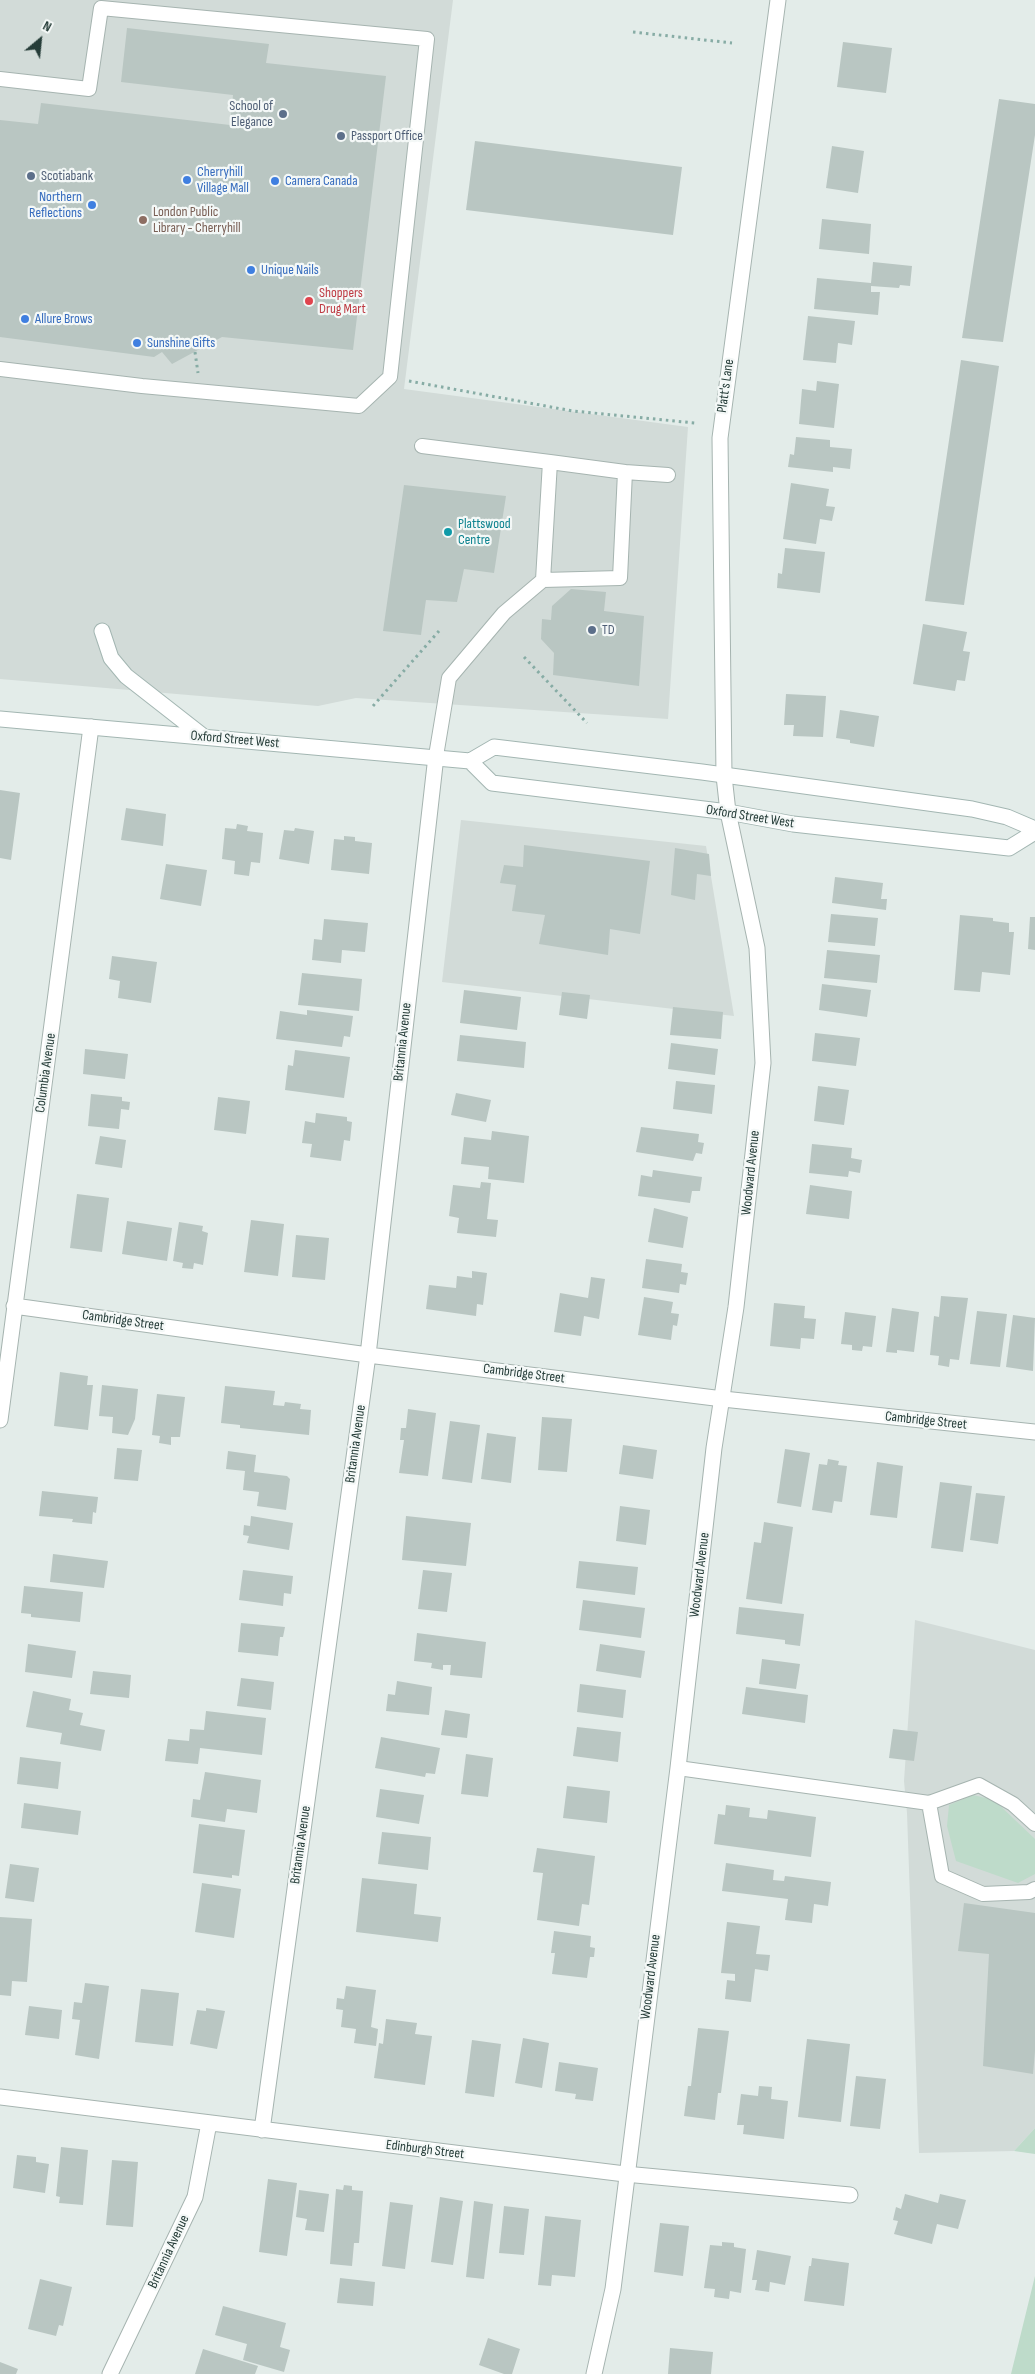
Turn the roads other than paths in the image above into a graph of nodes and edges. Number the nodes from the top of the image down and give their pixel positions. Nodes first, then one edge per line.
1 (778, 0) edge
2 (0, 78) edge
3 (0, 369) edge
4 (422, 446) dead end
5 (550, 462) junction
6 (625, 472) junction
7 (668, 475) dead end
8 (543, 580) junction
9 (102, 631) dead end
10 (0, 719) edge
11 (91, 727) junction
12 (204, 737) junction
13 (436, 756) junction
14 (470, 761) junction
15 (724, 776) junction
16 (728, 812) junction
17 (1035, 831) edge
18 (14, 1306) junction
19 (368, 1355) junction
20 (723, 1399) junction
21 (0, 1420) edge
22 (1035, 1432) edge
23 (678, 1768) junction
24 (929, 1803) junction
25 (1035, 1824) edge
26 (1035, 1889) edge
27 (0, 2097) edge
28 (209, 2123) junction
29 (262, 2130) junction
30 (626, 2174) junction
31 (850, 2195) dead end
32 (110, 2374) edge
33 (594, 2374) edge

1 - 15 street, Platt's Lane
2 - 3 lane
4 - 5 lane
5 - 6 lane
5 - 8 lane
6 - 7 lane
6 - 8 lane
8 - 13 lane
9 - 12 street
10 - 11 street, Oxford Street West
11 - 12 street, Oxford Street West
11 - 18 street, Columbia Avenue
12 - 13 street, Oxford Street West
13 - 14 street, Oxford Street West
13 - 19 street, Britannia Avenue
14 - 15 street, Oxford Street West
14 - 16 street, Oxford Street West
15 - 16 street, Woodward Avenue
15 - 17 street, Oxford Street West
16 - 17 street, Oxford Street West
16 - 20 street, Woodward Avenue
18 - 19 street, Cambridge Street
18 - 21 street, Columbia Avenue
19 - 20 street, Cambridge Street
19 - 29 street, Britannia Avenue
20 - 22 street, Cambridge Street
20 - 23 street, Woodward Avenue
23 - 24 lane
23 - 30 street, Woodward Avenue
24 - 25 lane
24 - 26 lane
27 - 28 street, Edinburgh Street
28 - 29 street, Edinburgh Street
28 - 32 street, Britannia Avenue
29 - 30 street, Edinburgh Street
30 - 31 street, Edinburgh Street
30 - 33 street, Woodward Avenue

